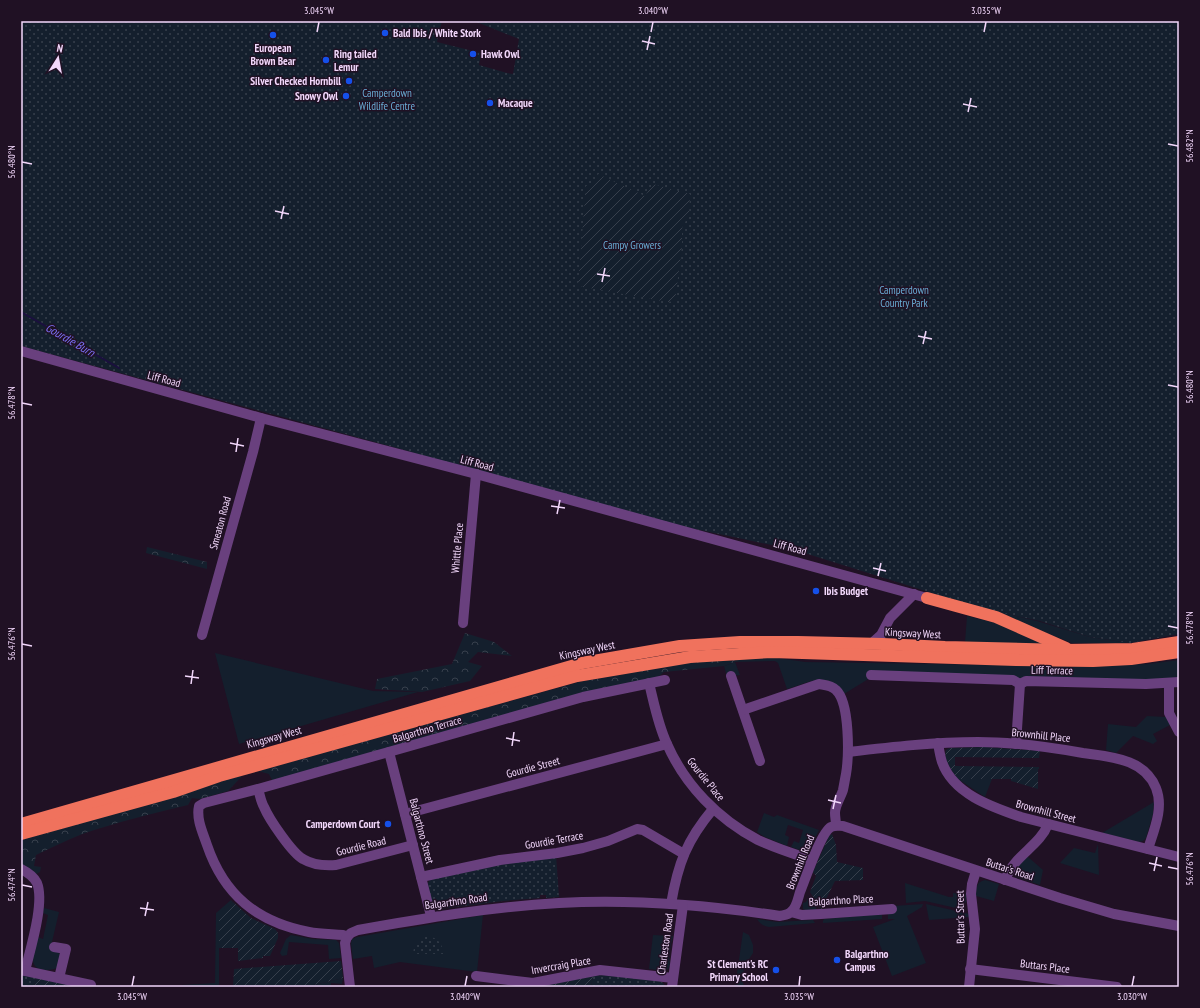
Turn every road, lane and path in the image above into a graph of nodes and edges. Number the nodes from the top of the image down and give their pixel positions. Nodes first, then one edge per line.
1 (21, 352) edge
2 (261, 418) junction
3 (476, 474) junction
4 (914, 594) junction
5 (927, 598) joint
6 (463, 623) dead end
7 (202, 635) dead end
8 (1179, 642) edge
9 (871, 644) junction
10 (1072, 650) junction
11 (1179, 652) edge
12 (731, 676) dead end
13 (876, 678) dead end
14 (665, 680) dead end
15 (1174, 682) edge
16 (649, 683) junction
17 (1020, 684) junction
18 (743, 710) junction
19 (1179, 732) edge
20 (938, 743) junction
21 (666, 744) junction
22 (1016, 744) junction
23 (389, 752) junction
24 (848, 752) junction
25 (760, 761) dead end
26 (258, 789) junction
27 (713, 809) junction
28 (405, 814) junction
29 (21, 824) edge
30 (1048, 824) junction
31 (836, 825) junction
32 (21, 834) edge
33 (413, 845) junction
34 (1148, 849) junction
35 (684, 854) junction
36 (1179, 857) edge
37 (812, 860) junction
38 (21, 869) edge
39 (976, 871) junction
40 (421, 877) junction
41 (1005, 880) junction
42 (671, 904) junction
43 (683, 905) junction
44 (892, 909) dead end
45 (791, 912) junction
46 (431, 916) junction
47 (1179, 926) edge
48 (347, 937) junction
49 (54, 947) dead end
50 (970, 969) junction
51 (23, 971) edge
52 (476, 976) dead end
53 (59, 978) junction
54 (672, 983) edge
55 (91, 985) dead end
56 (350, 987) edge
57 (968, 987) edge
58 (1117, 987) edge

1 - 2 street, Liff Road
2 - 3 street, Liff Road
2 - 7 street, Smeaton Road
3 - 4 street, Liff Road
3 - 6 street, Whittle Place
4 - 5 street, Liff Road
4 - 9 street
5 - 10 highway
8 - 10 highway, Kingsway West
9 - 10 highway, Kingsway West
9 - 29 highway, Kingsway West
11 - 32 highway, Kingsway West
12 - 18 street
13 - 17 street, Liff Terrace
14 - 16 street, Balgarthno Terrace
15 - 17 street, Liff Terrace
15 - 19 street
16 - 21 street, Gourdie Place
16 - 23 street, Balgarthno Terrace
17 - 22 street
18 - 24 street
18 - 25 street
20 - 22 street, Brownhill Place
20 - 24 street, Brownhill Place
20 - 30 street, Brownhill Street
21 - 27 street, Gourdie Place
21 - 28 street, Gourdie Street
22 - 34 street, Brownhill Place
23 - 26 street, Balgarthno Terrace
23 - 28 street, Balgarthno Street
24 - 31 street
26 - 33 street, Gourdie Road
26 - 48 street, Balgarthno Terrace
27 - 35 street
27 - 37 street, Gourdie Place
28 - 33 street, Balgarthno Street
30 - 34 street, Brownhill Street
30 - 41 street
31 - 37 street, Brownhill Road
31 - 39 street, Buttar's Road
33 - 40 street, Balgarthno Street
34 - 36 street, Brownhill Street
35 - 40 street, Gourdie Terrace
35 - 42 street
37 - 45 street, Brownhill Road
38 - 51 street
39 - 41 street, Buttar's Road
39 - 50 street, Buttar's Street
40 - 46 street, Balgarthno Street
41 - 47 street, Buttar's Road
42 - 43 street, Balgarthno Road
42 - 46 street, Balgarthno Road
43 - 45 street, Balgarthno Road
43 - 54 street, Charleston Road
44 - 45 street, Balgarthno Place
46 - 48 street, Balgarthno Road
48 - 56 street
49 - 53 street
50 - 57 street, Buttar's Street
50 - 58 street, Buttars Place
51 - 53 street
52 - 54 street, Invercraig Place
53 - 55 street

